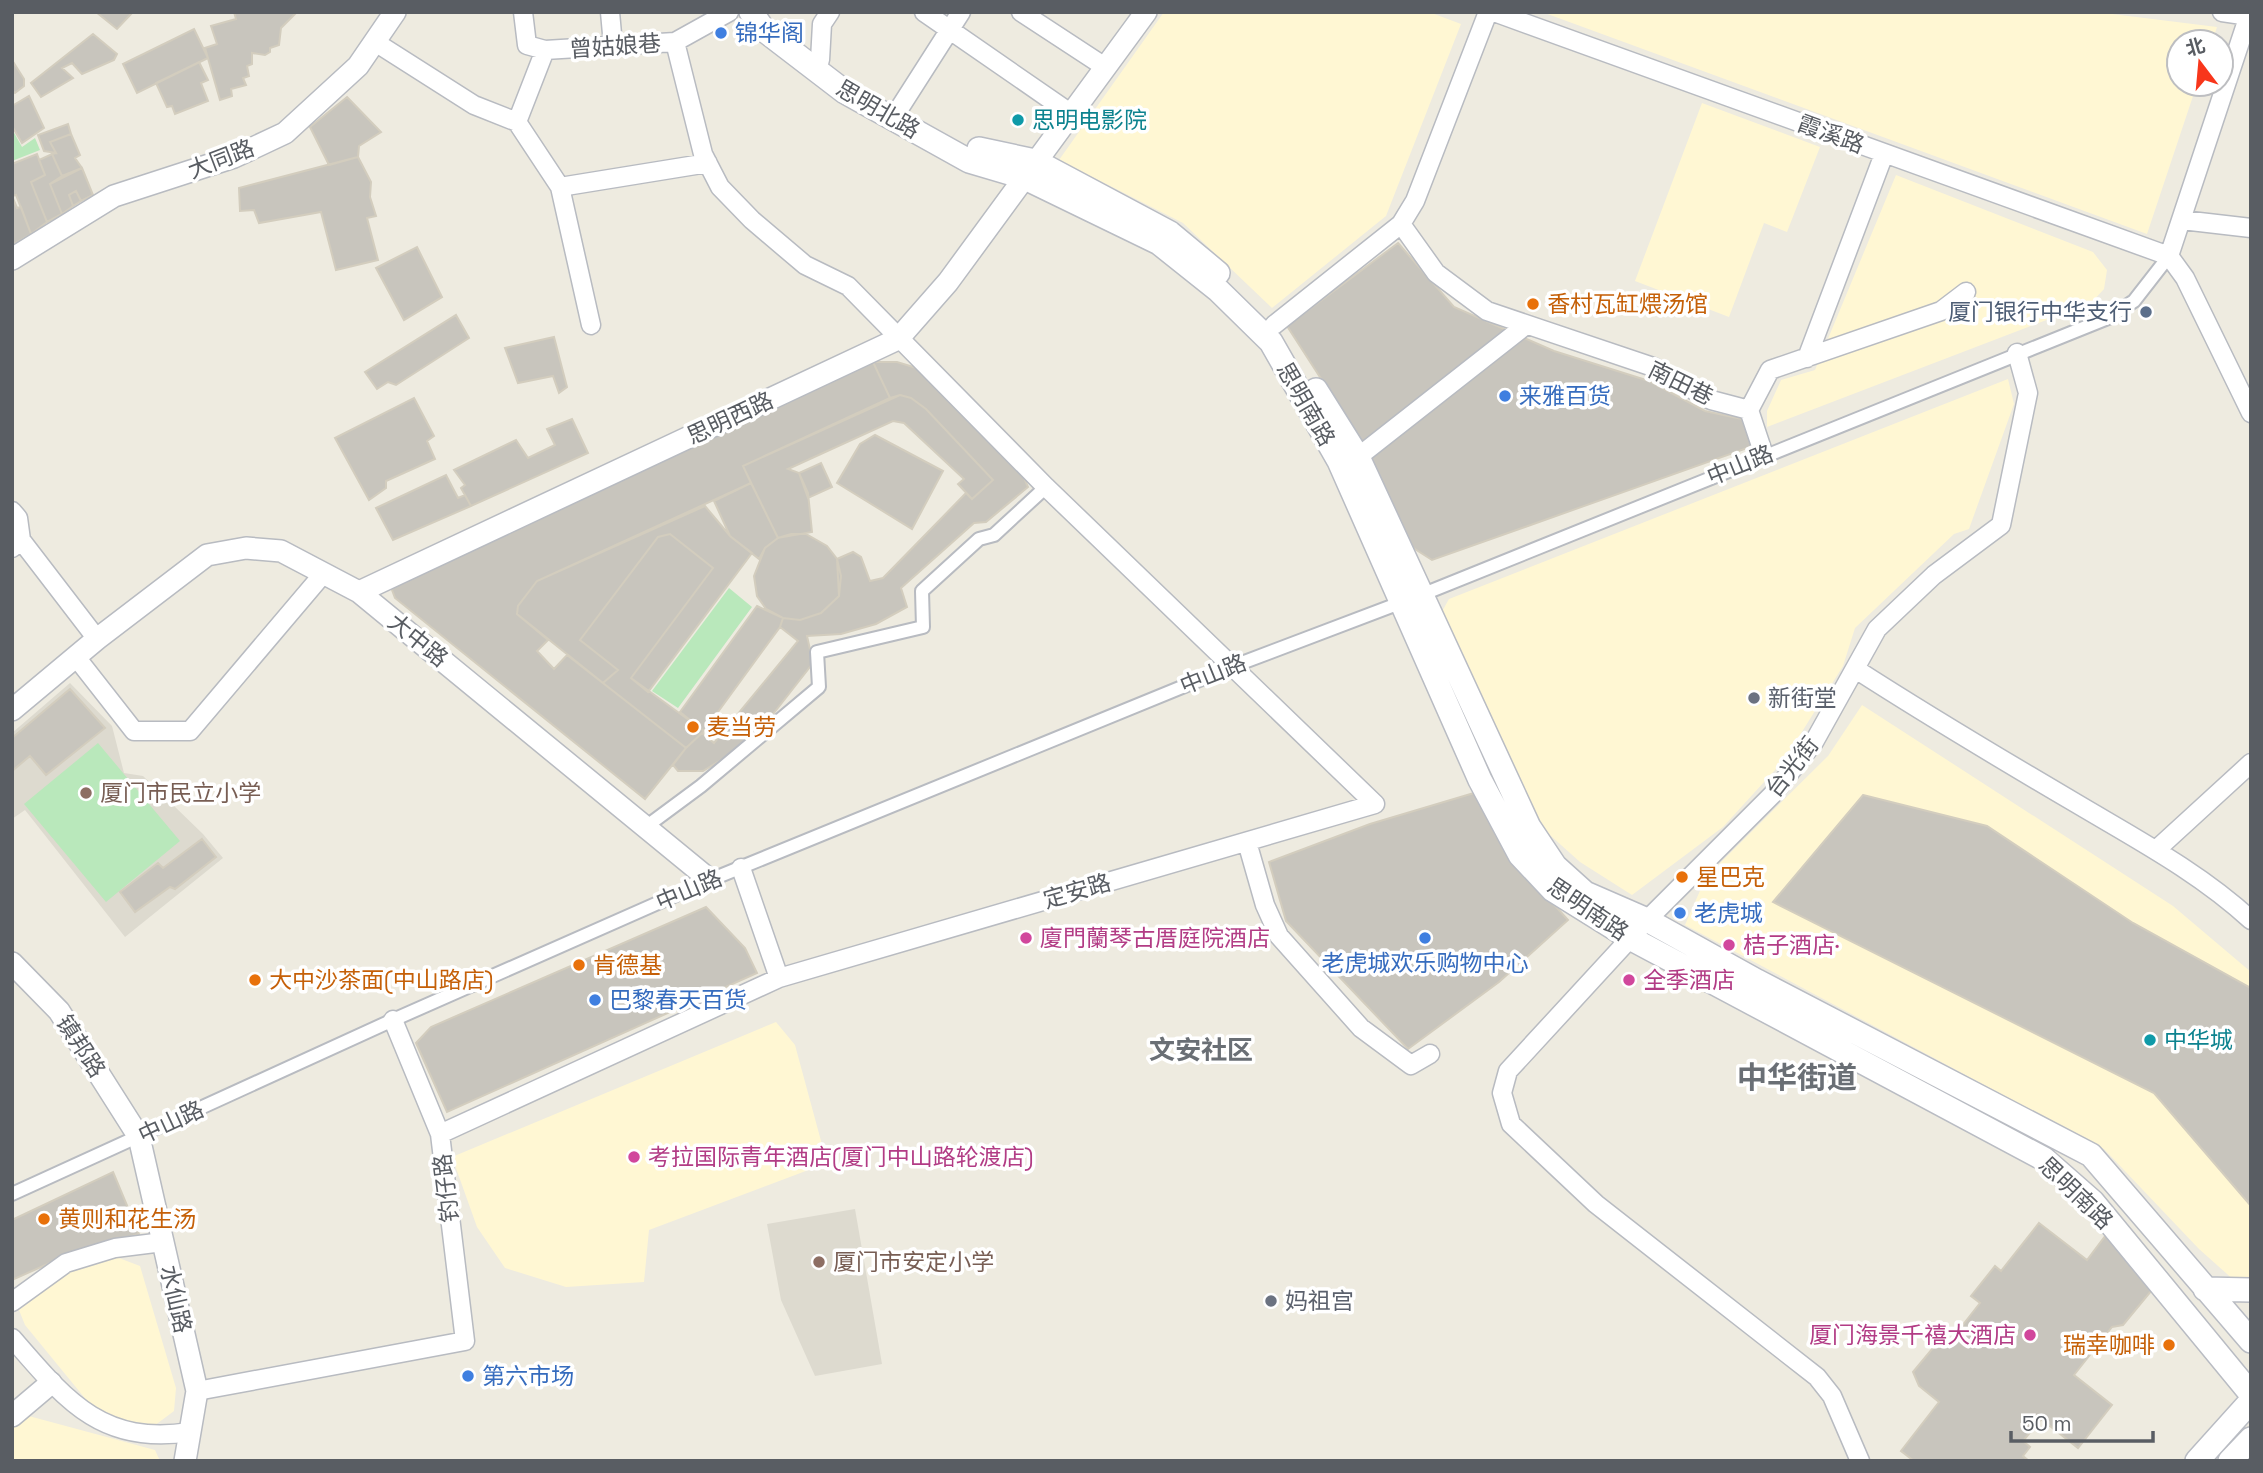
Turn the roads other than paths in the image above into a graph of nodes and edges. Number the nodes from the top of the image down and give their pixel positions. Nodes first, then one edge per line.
1 (395, 12) edge
2 (523, 12) edge
3 (610, 12) edge
4 (729, 12) edge
5 (751, 12) edge
6 (771, 12) edge
7 (830, 12) edge
8 (924, 12) edge
9 (961, 12) edge
10 (1021, 12) edge
11 (1488, 12) edge
12 (1494, 12) edge
13 (2222, 12) edge
14 (1142, 14) edge
15 (2249, 14) edge
16 (949, 30) junction
17 (374, 42) junction
18 (675, 42) junction
19 (613, 45) junction
20 (545, 50) junction
21 (820, 60) junction
22 (1105, 67) junction
23 (899, 109) junction
24 (1070, 113) junction
25 (517, 122) junction
26 (1884, 154) junction
27 (708, 163) junction
28 (1029, 169) junction
29 (560, 187) junction
30 (2182, 220) junction
31 (1401, 224) junction
32 (2251, 228) edge
33 (2169, 256) junction
34 (12, 259) edge
35 (1966, 292) dead end
36 (591, 325) dead end
37 (1274, 325) junction
38 (1526, 325) junction
39 (898, 339) junction
40 (2017, 353) junction
41 (1807, 358) junction
42 (1749, 410) junction
43 (2251, 413) edge
44 (1764, 455) junction
45 (1358, 457) junction
46 (1046, 487) junction
47 (12, 511) edge
48 (17, 544) edge
49 (323, 574) junction
50 (359, 592) junction
51 (1411, 598) junction
52 (97, 639) junction
53 (76, 657) junction
54 (1231, 667) junction
55 (1857, 670) junction
56 (12, 710) edge
57 (2251, 763) edge
58 (647, 826) junction
59 (1247, 842) junction
60 (2156, 850) junction
61 (741, 868) junction
62 (710, 880) junction
63 (1647, 920) junction
64 (2251, 920) edge
65 (1630, 938) junction
66 (12, 963) edge
67 (779, 978) junction
68 (393, 1020) junction
69 (1430, 1054) dead end
70 (440, 1134) junction
71 (139, 1137) junction
72 (12, 1194) edge
73 (163, 1242) junction
74 (2205, 1289) junction
75 (2251, 1290) edge
76 (12, 1302) edge
77 (12, 1338) edge
78 (2251, 1341) edge
79 (51, 1383) junction
80 (197, 1391) junction
81 (2251, 1394) edge
82 (2251, 1401) edge
83 (12, 1416) edge
84 (190, 1432) junction
85 (2251, 1439) edge
86 (185, 1461) edge
87 (1860, 1461) edge
88 (2197, 1461) edge
89 (2230, 1461) edge

1 - 17 street, 大同路
2 - 20 street, 曾姑娘巷
3 - 19 street
4 - 18 street, 曾姑娘巷
5 - 28 main road, 思明北路
6 - 21 main road, 思明北路
7 - 21 street
8 - 16 street
9 - 16 street
10 - 22 street
11 - 31 street
12 - 26 street, 霞溪路
13 - 15 street
14 - 22 street, 思明西路
15 - 30 street, 中山路
16 - 23 street
16 - 24 street
17 - 25 street
17 - 34 street, 大同路
18 - 19 street, 曾姑娘巷
18 - 27 street
19 - 20 street, 曾姑娘巷
20 - 25 street
21 - 23 main road, 思明北路
22 - 24 street, 思明西路
23 - 28 main road, 思明北路
24 - 28 street, 思明西路
25 - 29 street
26 - 33 street, 霞溪路
26 - 41 street
27 - 29 street
27 - 39 street
28 - 37 main road, 思明南路
28 - 39 street, 思明西路
28 - 51 main road, 思明南路
29 - 36 street
30 - 32 street
30 - 33 street, 中山路
31 - 37 street
31 - 38 street, 南田巷
33 - 40 street, 中山路
33 - 43 street
35 - 41 street
37 - 45 main road, 思明南路
38 - 42 street, 南田巷
38 - 45 street
39 - 46 street
39 - 50 street, 思明西路
40 - 44 street, 中山路
40 - 55 street, 台光街
41 - 42 street
42 - 44 street
44 - 51 street, 中山路
45 - 51 main road, 思明南路
46 - 54 street
46 - 58 street
47 - 48 street
48 - 52 street
49 - 50 street, 大中路
49 - 52 street, 大中路
49 - 53 street
50 - 58 street, 大中路
51 - 54 street, 中山路
51 - 63 main road, 思明南路
51 - 65 main road, 思明南路
52 - 53 street, 大中路
53 - 56 street, 大中路
54 - 59 street, 定安路
54 - 61 street, 中山路
55 - 60 street
55 - 63 street, 台光街
57 - 60 street
58 - 62 street, 大中路
59 - 67 street, 定安路
59 - 69 street
60 - 64 street
61 - 62 street, 中山路
61 - 67 street
62 - 68 street, 中山路
63 - 65 street, 台光街
63 - 74 main road, 思明南路
65 - 81 main road, 思明南路
65 - 87 street, 台光街
66 - 71 street, 镇邦路
67 - 70 street, 钓仔路
68 - 70 street
68 - 71 street, 中山路
70 - 80 street, 钓仔路
71 - 72 street, 中山路
71 - 73 street, 水仙路
73 - 76 street
73 - 80 street, 水仙路
74 - 75 main road
74 - 78 main road, 思明南路
77 - 79 street
79 - 83 street
79 - 84 street
80 - 84 street, 水仙路
82 - 88 main road
84 - 86 street, 水仙路
85 - 89 main road

